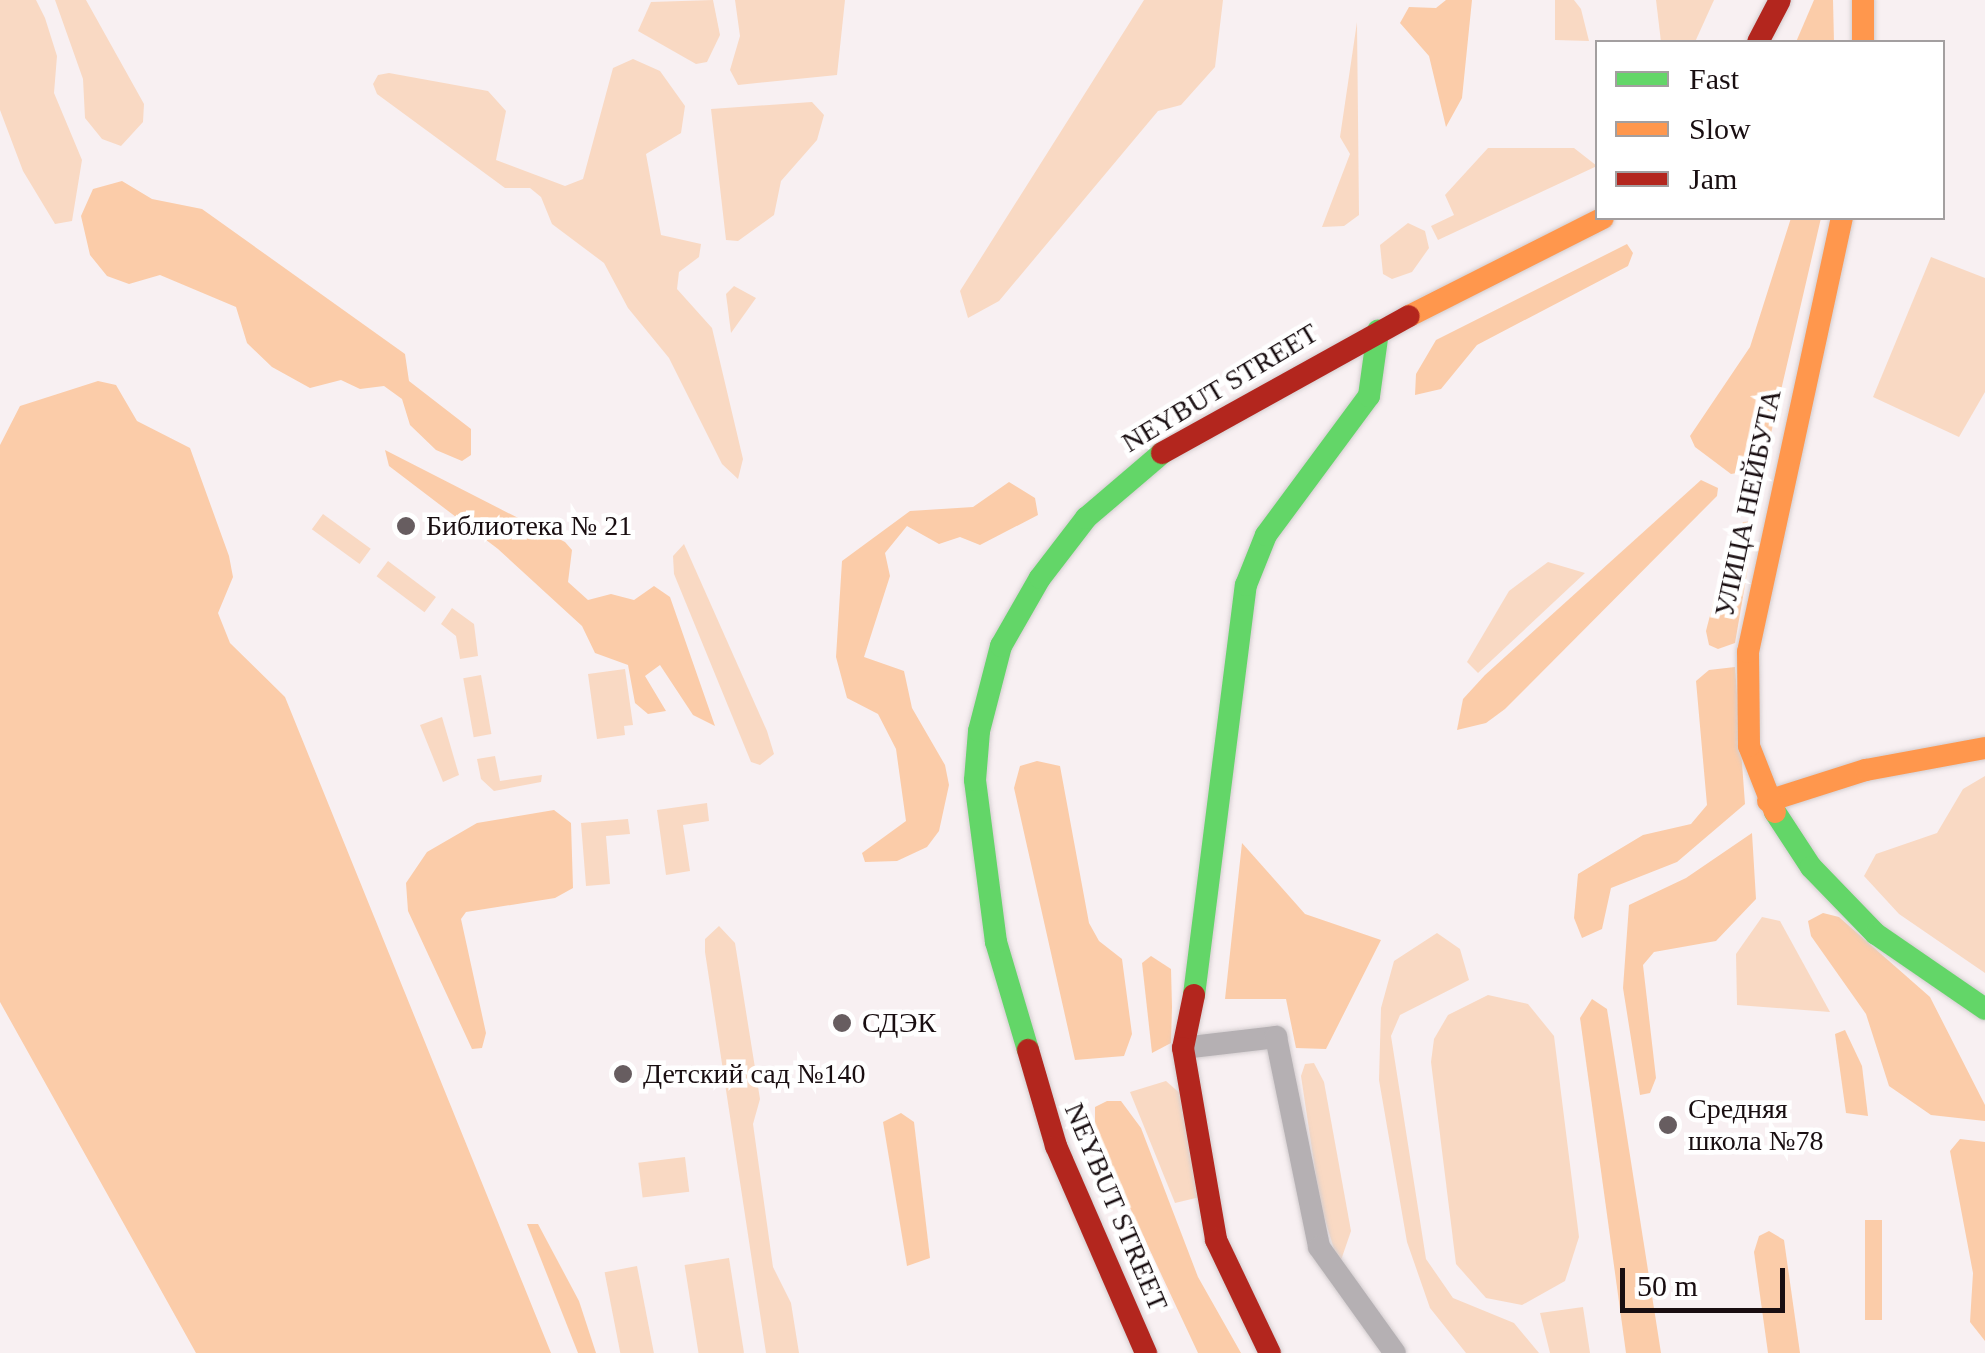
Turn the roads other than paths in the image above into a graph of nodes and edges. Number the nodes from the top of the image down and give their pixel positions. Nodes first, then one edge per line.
1 (1780, 0) edge
2 (1863, 0) edge
3 (1759, 40) edge
4 (1864, 40) edge
5 (1599, 220) edge
6 (1842, 220) edge
7 (1378, 331) junction
8 (1985, 748) edge
9 (1768, 801) junction
10 (1985, 1009) edge
11 (1183, 1048) junction
12 (1146, 1353) edge
13 (1270, 1353) edge
14 (1395, 1353) edge

1 - 3 main road
2 - 4 main road
5 - 7 main road, NEYBUT STREET
6 - 9 main road, УЛИЦА НЕЙБУТА
7 - 11 main road
7 - 12 main road, NEYBUT STREET
8 - 9 main road
9 - 10 main road, УЛИЦА НЕЙБУТА
11 - 13 main road
11 - 14 street

